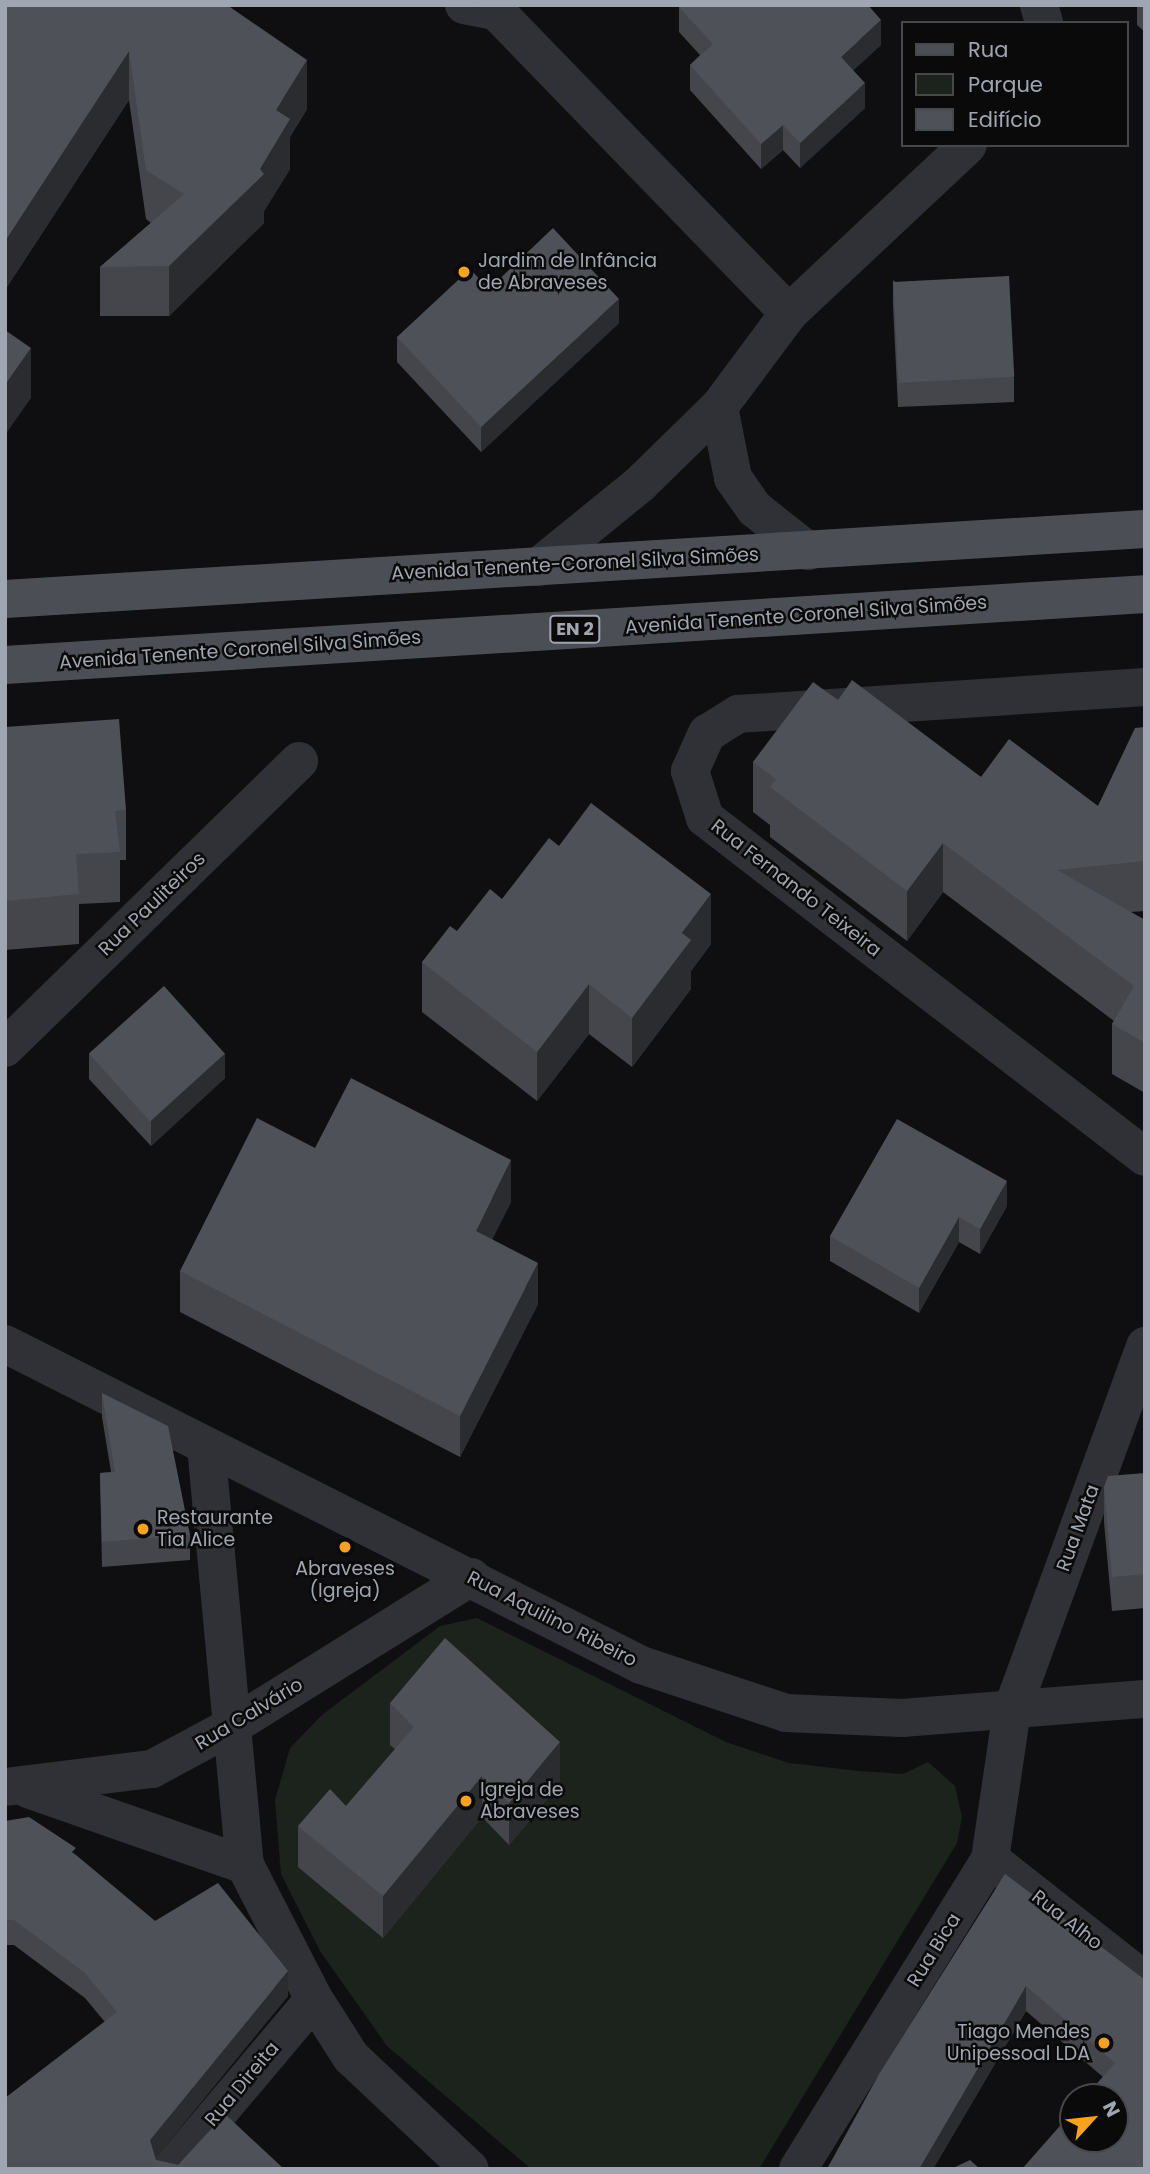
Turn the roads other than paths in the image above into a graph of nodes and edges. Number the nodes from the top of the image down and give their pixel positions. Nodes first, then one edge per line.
1 (464, 5) edge
2 (966, 147) edge
3 (789, 313) junction
4 (719, 407) junction
5 (1145, 529) edge
6 (808, 551) junction
7 (538, 567) junction
8 (1145, 594) edge
9 (5, 598) edge
10 (5, 665) edge
11 (1145, 687) edge
12 (299, 761) dead end
13 (5, 1048) edge
14 (1145, 1157) edge
15 (5, 1344) edge
16 (1145, 1346) edge
17 (206, 1446) junction
18 (471, 1577) junction
19 (1145, 1699) edge
20 (1012, 1710) junction
21 (232, 1727) junction
22 (13, 1786) edge
23 (990, 1859) junction
24 (245, 1865) junction
25 (1145, 1981) edge
26 (314, 1999) junction
27 (171, 2169) edge
28 (470, 2169) edge
29 (798, 2169) edge

1 - 3 street
2 - 3 street
3 - 4 street
4 - 6 street
4 - 7 street
5 - 6 main road, Avenida Tenente-Coronel Silva Simões
6 - 7 main road, Avenida Tenente-Coronel Silva Simões
7 - 9 main road, Avenida Tenente-Coronel Silva Simões
8 - 10 main road, Avenida Tenente Coronel Silva Simões / EN 2
11 - 14 street, Rua Fernando Teixeira
12 - 13 street, Rua Pauliteiros
15 - 17 street, Rua Aquilino Ribeiro
16 - 20 street, Rua Mata
17 - 18 street, Rua Aquilino Ribeiro
17 - 21 street
18 - 20 street, Rua Aquilino Ribeiro
18 - 21 street, Rua Calvário
19 - 20 street, Rua Aquilino Ribeiro
20 - 23 street, Rua Bica
21 - 22 street, Rua Calvário
21 - 24 street
22 - 24 street
23 - 25 street, Rua Alho
23 - 29 street, Rua Bica
24 - 26 street
26 - 27 street, Rua Direita
26 - 28 street

